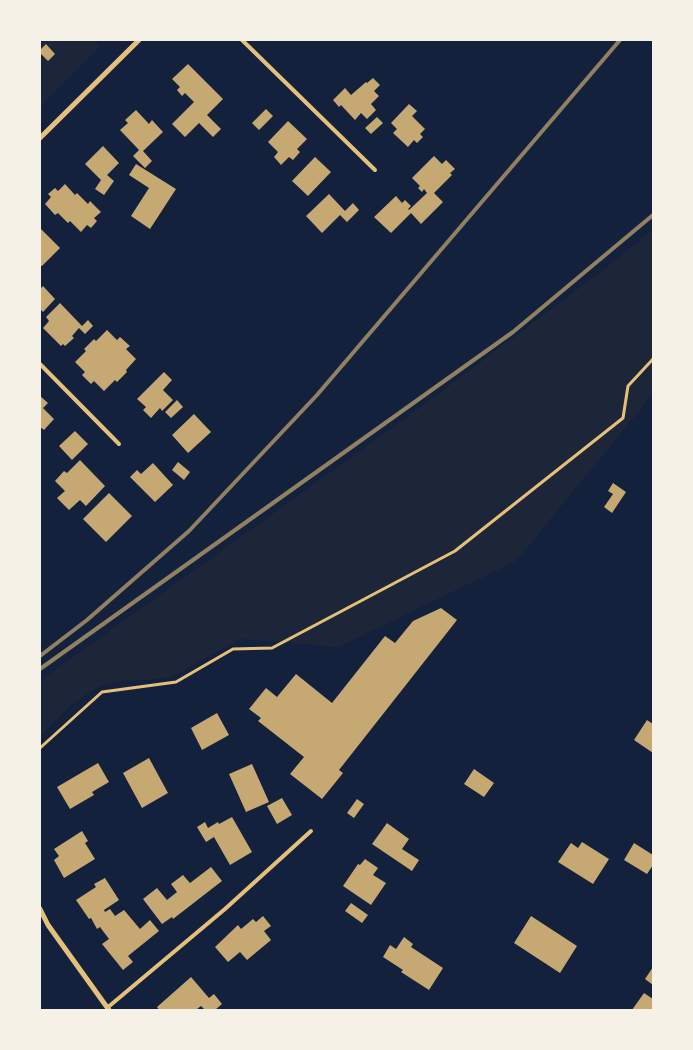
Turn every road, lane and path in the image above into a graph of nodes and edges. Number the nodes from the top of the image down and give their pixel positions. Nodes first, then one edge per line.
1 (139, 40) edge
2 (242, 40) edge
3 (40, 138) edge
4 (375, 170) dead end
5 (653, 359) edge
6 (40, 364) edge
7 (119, 444) dead end
8 (40, 748) edge
9 (311, 831) dead end
10 (40, 909) edge
11 (108, 1009) edge

1 - 3 street
2 - 4 lane
5 - 8 path
6 - 7 lane
9 - 11 lane
10 - 11 street

